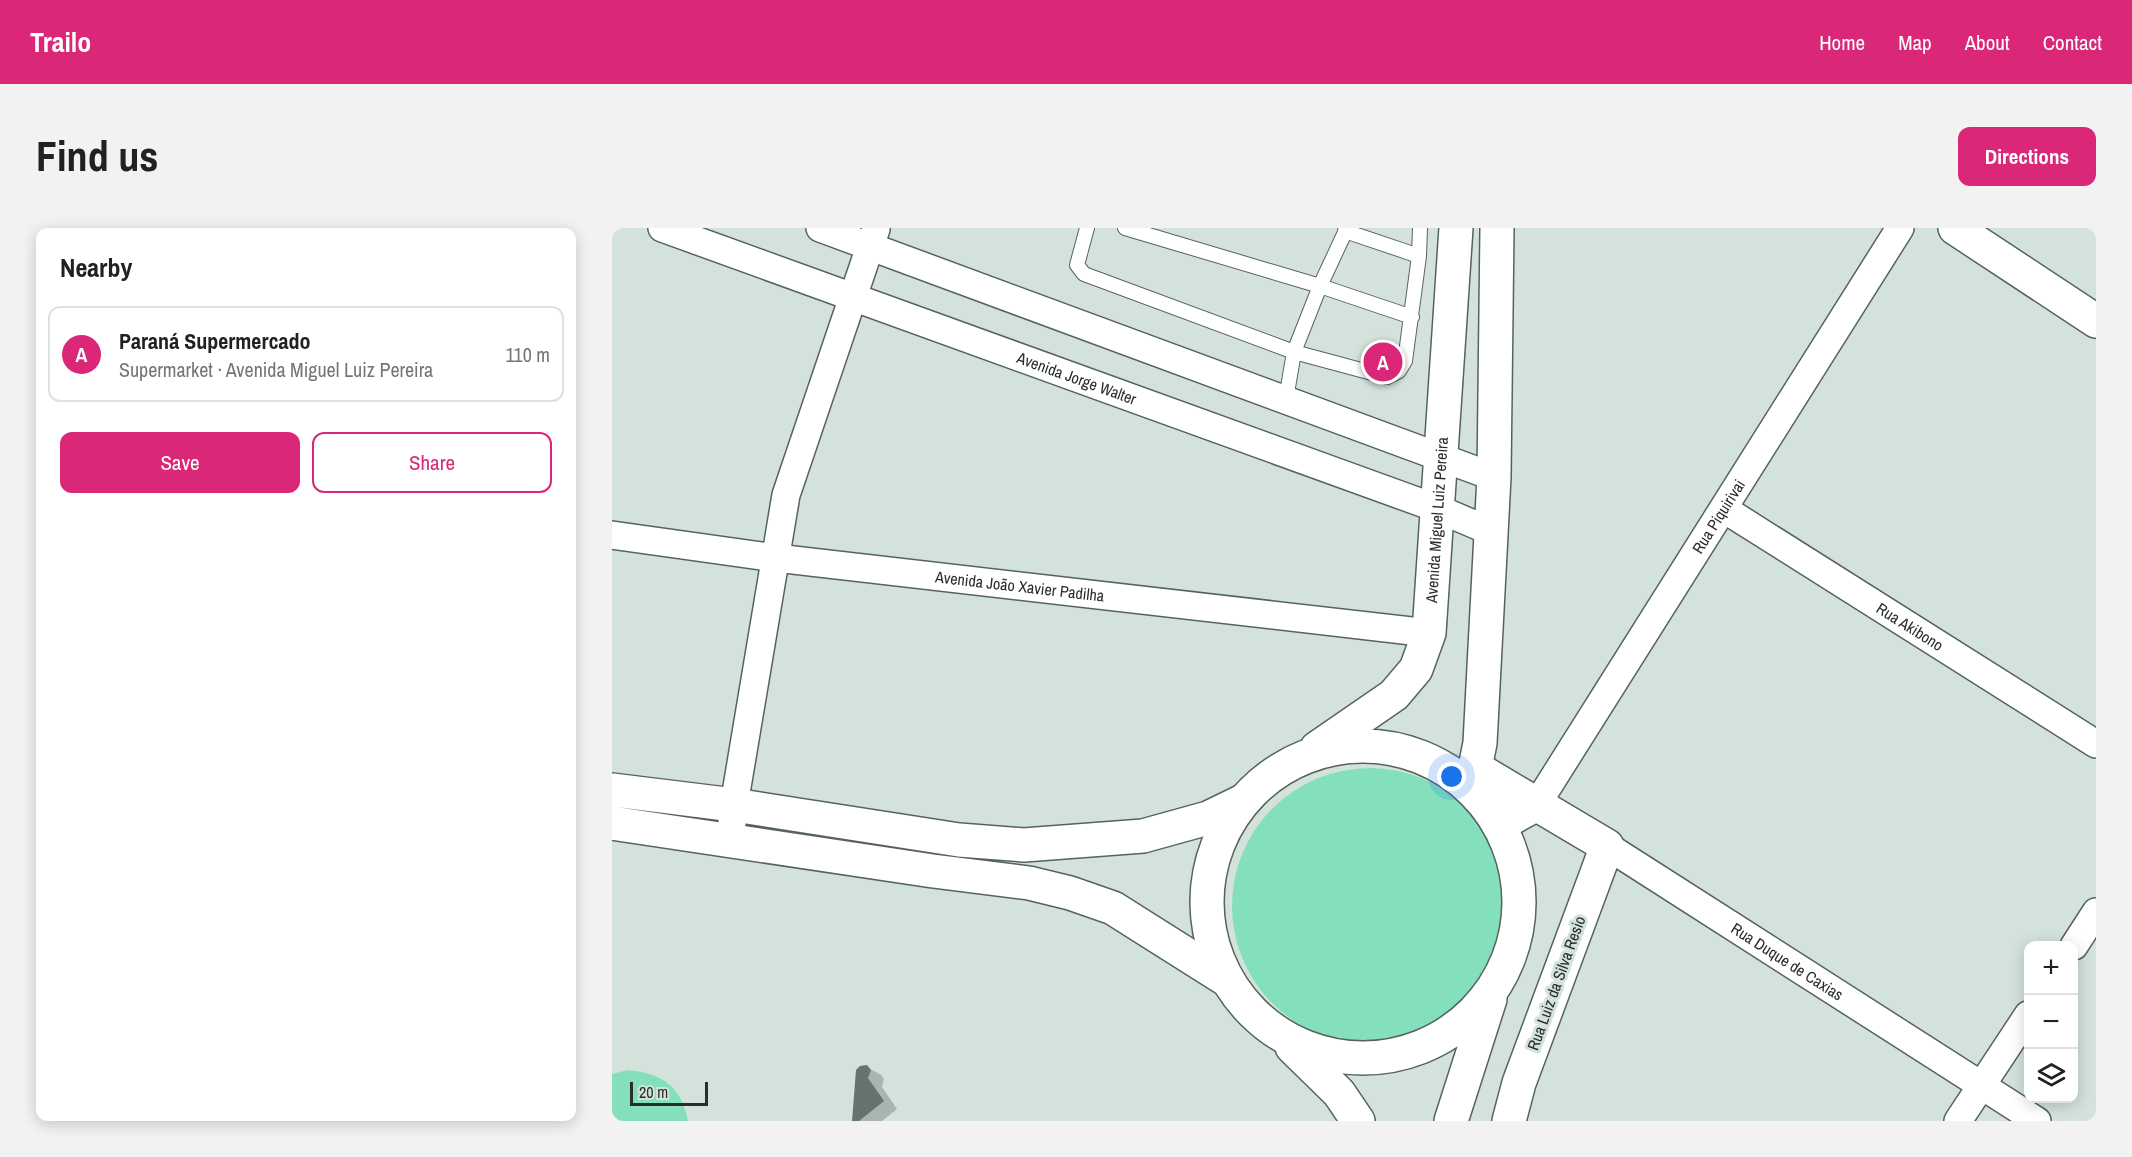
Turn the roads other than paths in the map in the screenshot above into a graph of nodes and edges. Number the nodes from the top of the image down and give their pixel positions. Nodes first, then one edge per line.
1 (662, 228) edge
2 (820, 228) edge
3 (1087, 228) edge
4 (1125, 228) edge
5 (1420, 228) edge
6 (1456, 228) edge
7 (1497, 228) edge
8 (1900, 228) edge
9 (1954, 228) edge
10 (1346, 229) edge
11 (873, 237) edge
12 (1419, 256) junction
13 (1320, 286) junction
14 (854, 298) junction
15 (1412, 316) junction
16 (2096, 321) edge
17 (1294, 352) junction
18 (1286, 399) junction
19 (1440, 455) junction
20 (1494, 477) junction
21 (1436, 508) junction
22 (1724, 509) junction
23 (1490, 531) junction
24 (612, 535) edge
25 (776, 558) junction
26 (1429, 633) junction
27 (2096, 744) edge
28 (1306, 756) junction
29 (1473, 777) junction
30 (612, 790) edge
31 (1243, 801) junction
32 (1537, 804) junction
33 (734, 805) junction
34 (612, 823) edge
35 (1501, 824) junction
36 (730, 841) junction
37 (1607, 846) junction
38 (2096, 912) edge
39 (2076, 941) edge
40 (1227, 980) junction
41 (1493, 992) junction
42 (2024, 1021) edge
43 (1280, 1035) junction
44 (1983, 1085) junction
45 (1358, 1121) edge
46 (1451, 1121) edge
47 (1509, 1121) edge
48 (1958, 1121) edge
49 (2037, 1121) edge

1 - 14 street, Avenida Jorge Walter
2 - 11 street
3 - 17 lane
4 - 13 lane
5 - 12 lane
6 - 19 main road, Avenida Miguel Luiz Pereira
7 - 20 main road
8 - 22 street, Rua Piquirivai
9 - 16 main road
10 - 12 lane
10 - 13 lane
11 - 14 street
11 - 18 street
12 - 15 lane
13 - 15 lane
13 - 17 lane
14 - 21 street, Avenida Jorge Walter
14 - 25 street
15 - 17 lane
17 - 18 lane
18 - 19 street
19 - 20 street
19 - 21 main road, Avenida Miguel Luiz Pereira
20 - 23 main road
21 - 23 street, Avenida Jorge Walter
21 - 26 main road, Avenida Miguel Luiz Pereira
22 - 27 street, Rua Akibono
22 - 32 street, Rua Piquirivai
23 - 29 main road
24 - 25 street, Avenida João Xavier Padilha
25 - 26 street, Avenida João Xavier Padilha
25 - 33 street
26 - 28 main road, Avenida Miguel Luiz Pereira
28 - 29 main road
28 - 31 main road
29 - 32 main road, Rua Duque de Caxias
29 - 35 main road
30 - 33 main road
31 - 33 main road
31 - 40 main road
32 - 35 main road
32 - 37 main road, Rua Duque de Caxias
33 - 36 street
34 - 36 main road
35 - 41 main road
36 - 40 main road
37 - 44 street, Rua Duque de Caxias
37 - 47 main road, Rua Luiz da Silva Resio
38 - 39 street
40 - 43 main road
41 - 43 main road
41 - 46 main road
42 - 44 street
43 - 45 main road
44 - 48 street
44 - 49 street, Rua Duque de Caxias

